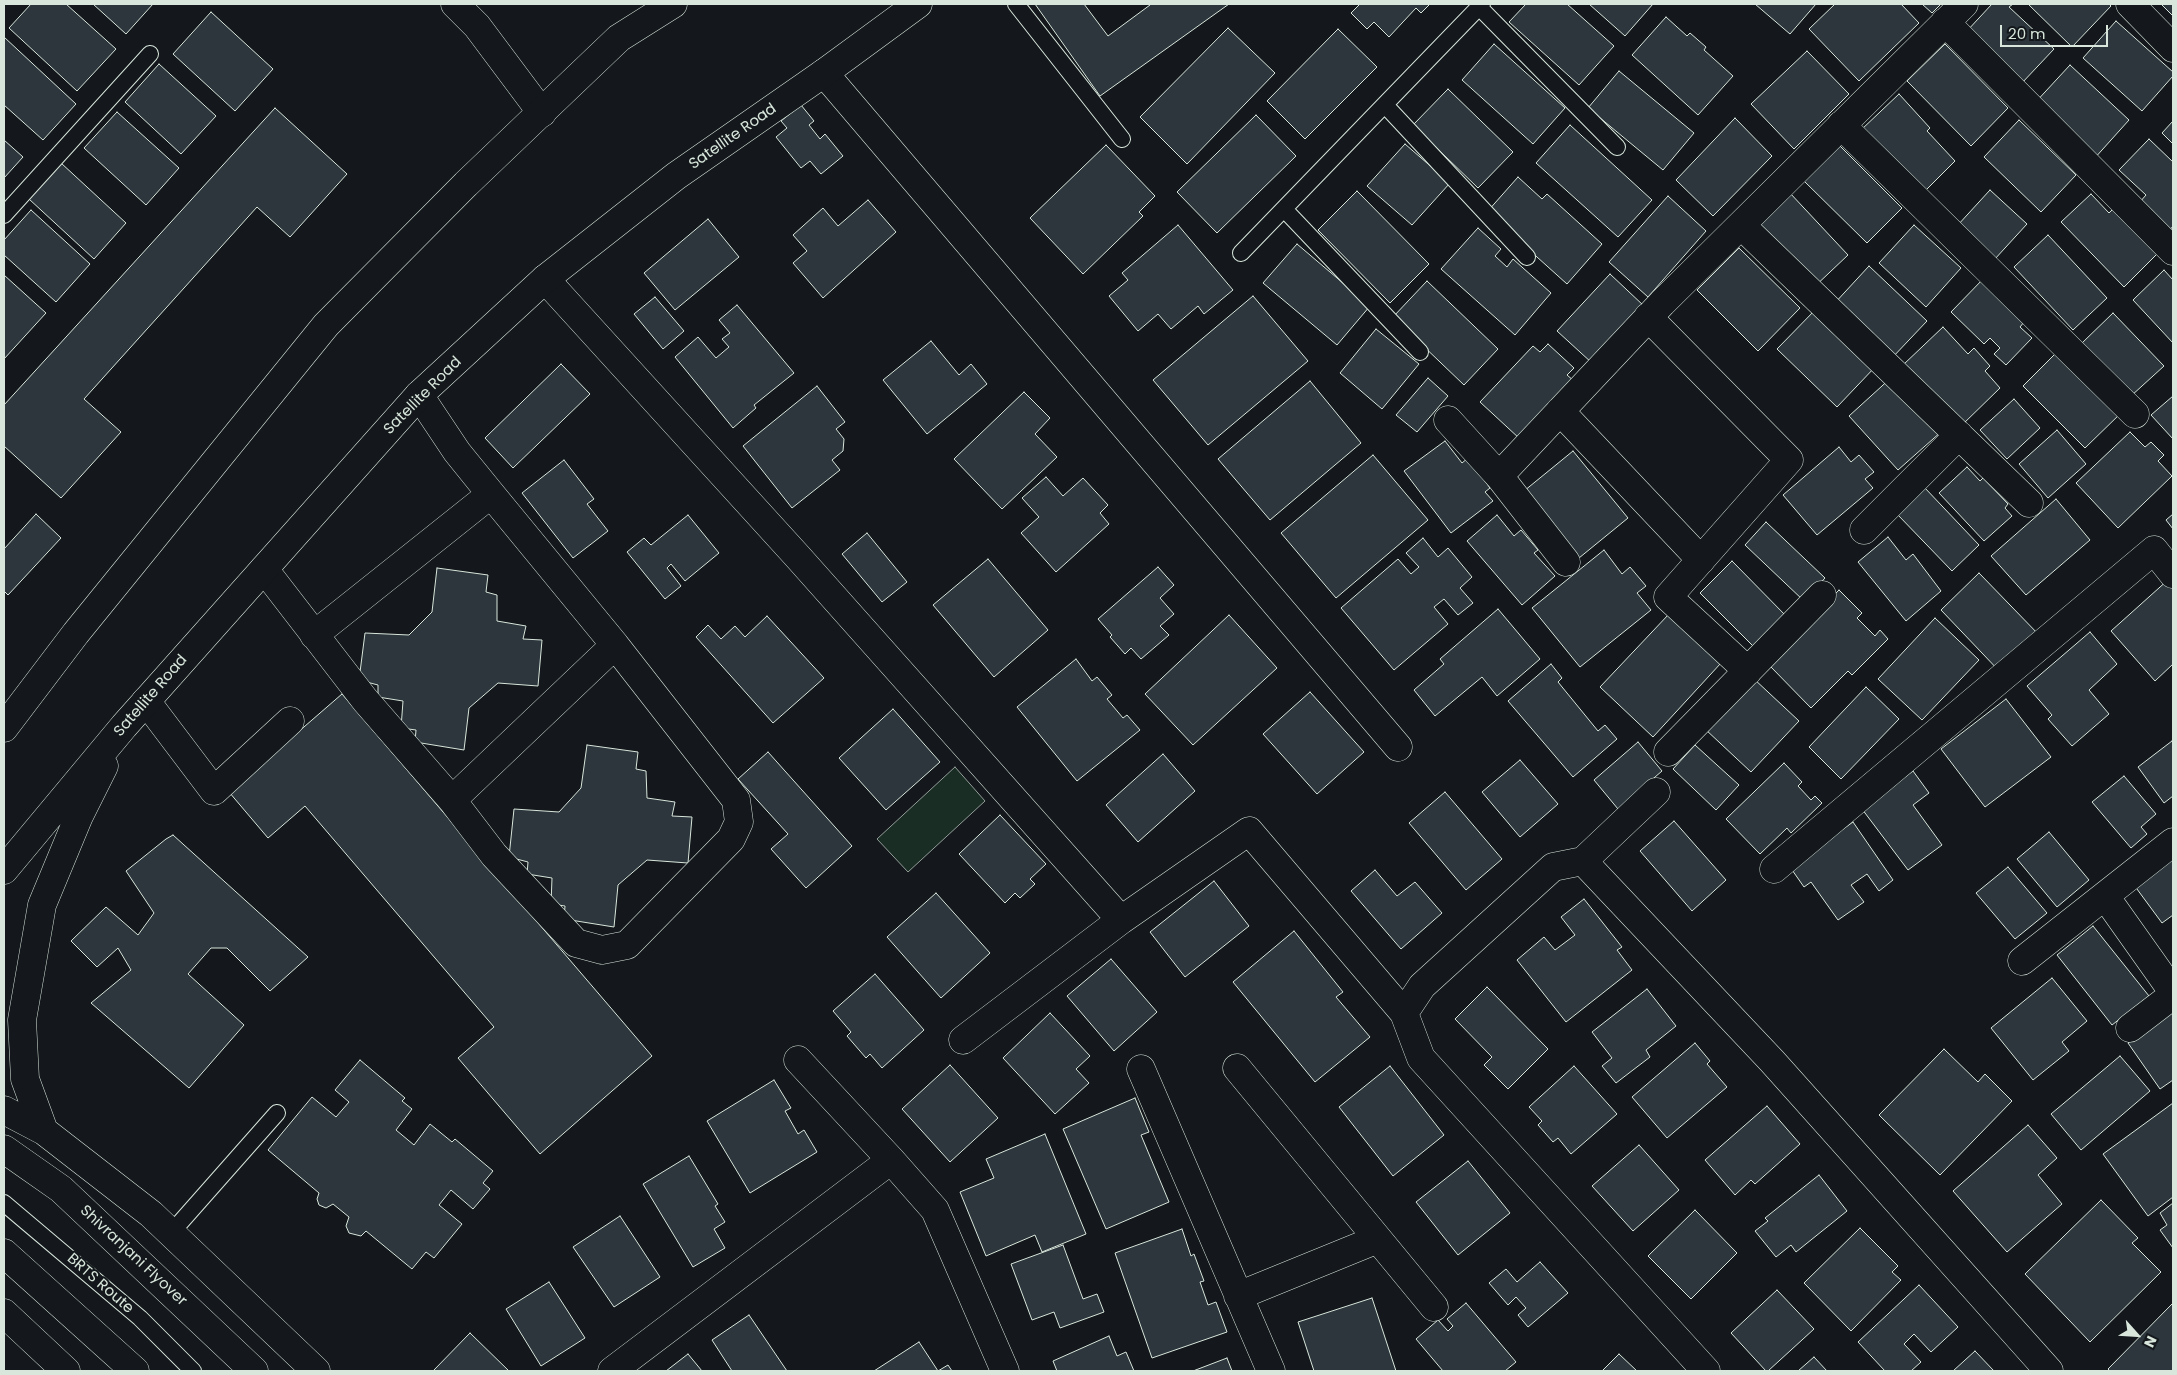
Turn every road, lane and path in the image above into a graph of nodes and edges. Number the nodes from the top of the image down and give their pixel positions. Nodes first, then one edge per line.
1 (455, 4) edge
2 (673, 4) edge
3 (918, 4) edge
4 (1016, 4) edge
5 (2130, 4) edge
6 (1480, 6) edge
7 (1955, 13) edge
8 (2173, 48) edge
9 (150, 54) dead end
10 (824, 73) junction
11 (1385, 105) junction
12 (542, 112) junction
13 (1841, 125) junction
14 (1122, 139) dead end
15 (1617, 148) dead end
16 (1284, 208) junction
17 (4, 215) edge
18 (1741, 225) junction
19 (2173, 251) edge
20 (1241, 253) dead end
21 (1526, 257) dead end
22 (545, 279) junction
23 (1648, 317) junction
24 (1420, 352) dead end
25 (419, 395) junction
26 (1560, 411) junction
27 (2135, 414) dead end
28 (1448, 420) dead end
29 (1959, 435) junction
30 (1499, 476) junction
31 (491, 494) junction
32 (2029, 503) dead end
33 (1864, 530) dead end
34 (1701, 560) junction
35 (1566, 562) dead end
36 (264, 569) junction
37 (2173, 574) edge
38 (1822, 595) dead end
39 (314, 634) junction
40 (615, 645) junction
41 (1748, 671) junction
42 (146, 701) junction
43 (290, 721) dead end
44 (124, 726) junction
45 (4, 728) edge
46 (1398, 746) dead end
47 (1668, 752) dead end
48 (1656, 792) dead end
49 (452, 800) junction
50 (2173, 842) edge
51 (1583, 861) junction
52 (1774, 869) dead end
53 (4, 870) edge
54 (2105, 896) junction
55 (1121, 920) junction
56 (2022, 961) dead end
57 (2173, 994) edge
58 (1404, 1014) junction
59 (2130, 1028) dead end
60 (963, 1040) dead end
61 (798, 1060) dead end
62 (1237, 1068) dead end
63 (1141, 1070) dead end
64 (4, 1110) edge
65 (277, 1113) dead end
66 (44, 1131) junction
67 (4, 1149) edge
68 (891, 1160) junction
69 (4, 1202) edge
70 (171, 1233) junction
71 (1378, 1239) junction
72 (4, 1253) edge
73 (1238, 1296) junction
74 (1434, 1307) dead end
75 (4, 1313) edge
76 (66, 1371) edge
77 (136, 1371) edge
78 (192, 1371) edge
79 (254, 1371) edge
80 (316, 1371) edge
81 (612, 1371) edge
82 (1005, 1371) edge
83 (1271, 1371) edge
84 (1706, 1371) edge
85 (2049, 1371) edge

1 - 12 street
2 - 12 street
3 - 10 street, Satellite Road
4 - 14 lane
5 - 8 street
6 - 11 lane
6 - 15 lane
7 - 13 street
7 - 19 street
9 - 17 lane
10 - 22 street, Satellite Road
10 - 46 street
11 - 16 lane
11 - 21 lane
12 - 45 street
13 - 18 street
13 - 27 street
16 - 20 lane
16 - 24 lane
18 - 23 street
18 - 29 street
22 - 25 street, Satellite Road
22 - 55 street
23 - 26 street
23 - 34 street
25 - 31 street
25 - 36 street, Satellite Road
26 - 30 street
26 - 34 street
28 - 30 street
29 - 32 street
29 - 33 street
30 - 35 street
31 - 39 street
31 - 40 street
34 - 41 street
36 - 39 street
36 - 42 street, Satellite Road
37 - 52 street
38 - 41 street
39 - 49 street
40 - 49 street
40 - 49 street
41 - 47 street
42 - 43 street
42 - 44 street, Satellite Road
44 - 53 street, Satellite Road
44 - 66 street
48 - 51 street
50 - 54 street
51 - 58 street
51 - 85 street
54 - 56 street
54 - 57 street
55 - 58 street
55 - 60 street
57 - 59 street
58 - 84 street
61 - 68 street
62 - 71 street
63 - 73 street
64 - 66 street
65 - 70 lane
66 - 70 street
67 - 79 street, Shivranjani Flyover
68 - 81 street
68 - 82 street
69 - 78 lane, BRTS Route
70 - 80 street
71 - 73 street
71 - 74 street
72 - 77 street
73 - 83 street
75 - 76 street

